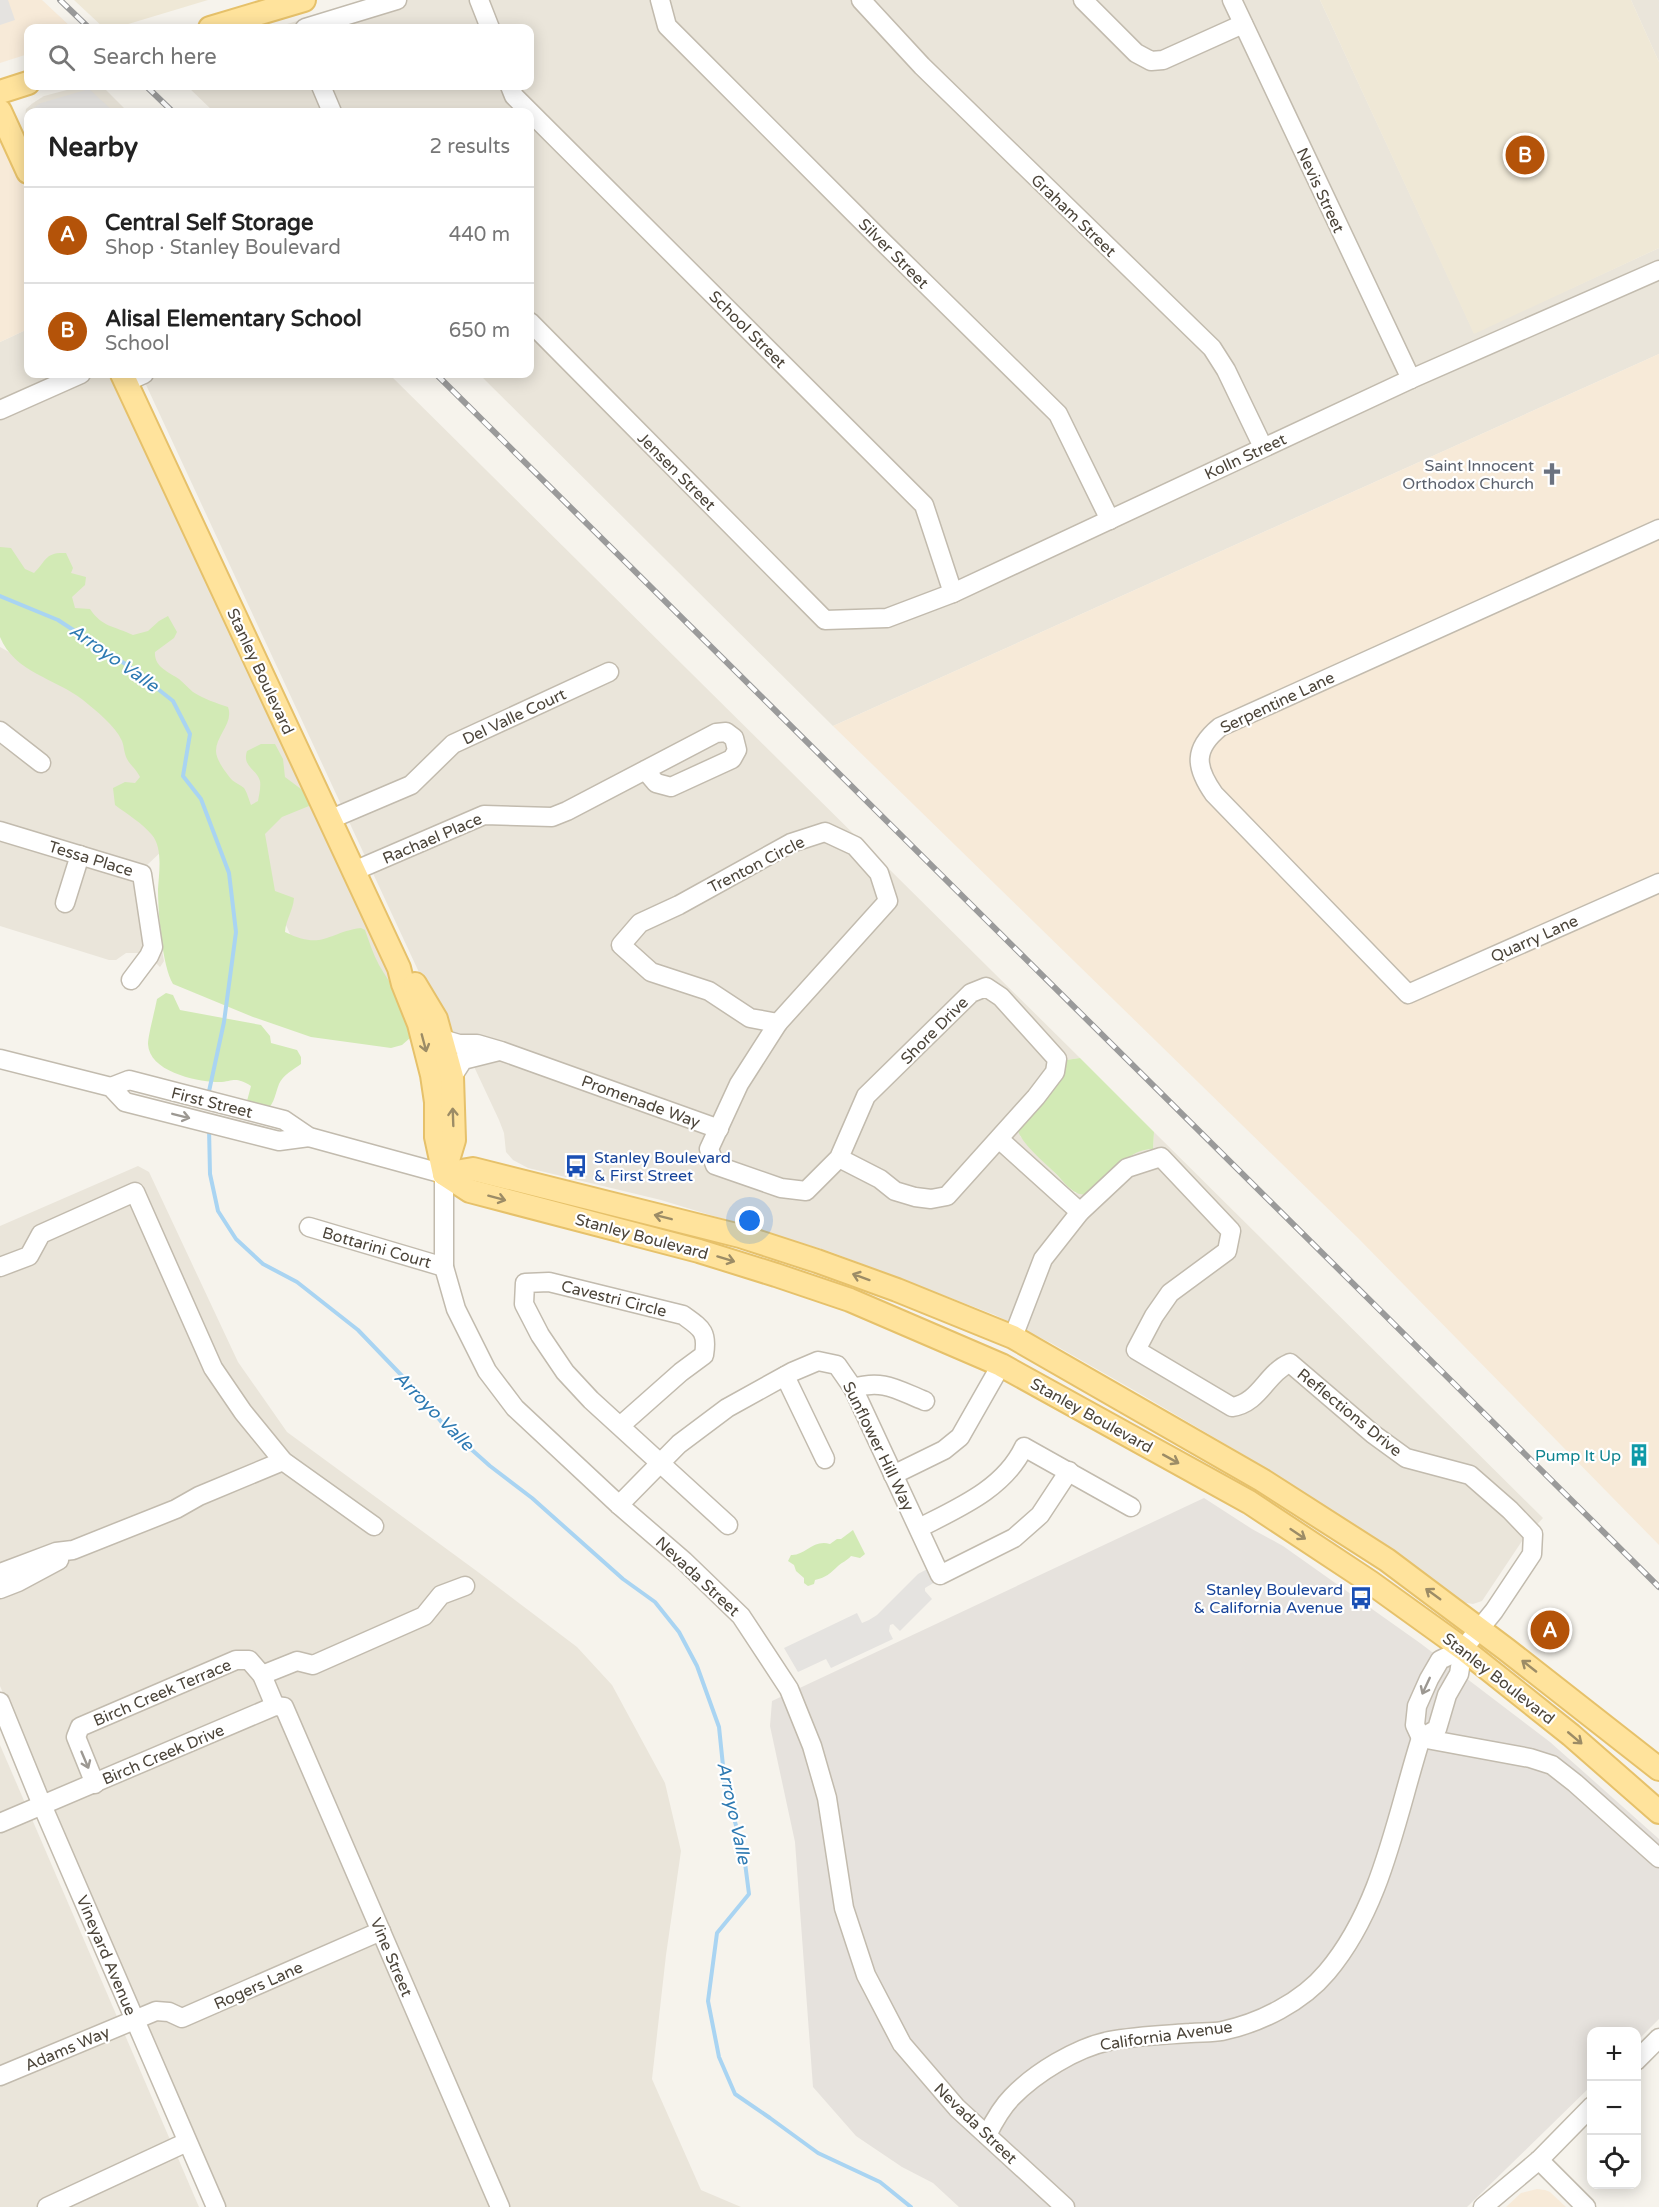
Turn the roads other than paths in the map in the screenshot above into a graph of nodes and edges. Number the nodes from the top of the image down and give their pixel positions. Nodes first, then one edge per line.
1 (398, 0) edge
2 (479, 0) edge
3 (660, 0) edge
4 (861, 0) edge
5 (1083, 0) edge
6 (1232, 0) edge
7 (299, 2) edge
8 (224, 24) edge
9 (303, 24) edge
10 (317, 24) edge
11 (488, 24) edge
12 (1243, 24) junction
13 (24, 84) edge
14 (323, 90) edge
15 (512, 90) edge
16 (0, 92) edge
17 (330, 108) edge
18 (526, 108) edge
19 (0, 111) edge
20 (534, 116) edge
21 (24, 163) edge
22 (1659, 270) edge
23 (534, 326) edge
24 (72, 378) edge
25 (132, 378) edge
26 (1411, 379) junction
27 (0, 410) edge
28 (1263, 447) junction
29 (1110, 520) junction
30 (1659, 529) edge
31 (953, 592) junction
32 (825, 620) joint
33 (609, 672) dead end
34 (0, 731) edge
35 (41, 763) dead end
36 (645, 770) dead end
37 (331, 819) junction
38 (0, 831) edge
39 (80, 855) junction
40 (354, 871) junction
41 (1659, 883) edge
42 (65, 903) dead end
43 (399, 968) junction
44 (131, 980) dead end
45 (1408, 994) joint
46 (778, 1023) junction
47 (442, 1039) junction
48 (501, 1051) junction
49 (0, 1059) edge
50 (452, 1077) junction
51 (111, 1087) junction
52 (719, 1129) junction
53 (309, 1137) junction
54 (999, 1139) junction
55 (839, 1158) junction
56 (444, 1174) junction
57 (1080, 1212) junction
58 (309, 1227) dead end
59 (0, 1267) edge
60 (444, 1267) junction
61 (850, 1300) junction
62 (1013, 1337) junction
63 (1001, 1365) junction
64 (785, 1376) junction
65 (853, 1388) junction
66 (925, 1401) dead end
67 (1158, 1419) junction
68 (620, 1426) junction
69 (825, 1459) dead end
70 (283, 1461) junction
71 (660, 1463) junction
72 (1069, 1471) junction
73 (893, 1475) junction
74 (1262, 1479) junction
75 (1250, 1502) junction
76 (619, 1504) junction
77 (1131, 1507) dead end
78 (728, 1525) dead end
79 (374, 1526) dead end
80 (918, 1528) junction
81 (73, 1550) junction
82 (0, 1573) edge
83 (465, 1586) dead end
84 (0, 1588) edge
85 (1480, 1629) junction
86 (1464, 1649) junction
87 (262, 1675) junction
88 (0, 1702) edge
89 (279, 1706) junction
90 (1421, 1738) junction
91 (1659, 1769) edge
92 (95, 1784) junction
93 (42, 1805) junction
94 (1659, 1812) edge
95 (0, 1823) edge
96 (1659, 1858) edge
97 (381, 1931) junction
98 (135, 2020) junction
99 (1659, 2038) edge
100 (1641, 2056) edge
101 (0, 2076) edge
102 (1587, 2111) edge
103 (987, 2135) junction
104 (187, 2142) junction
105 (1539, 2160) junction
106 (47, 2207) edge
107 (216, 2207) edge
108 (500, 2207) edge
109 (1065, 2207) edge
110 (1484, 2207) edge
111 (1586, 2207) edge

1 - 10 street
2 - 11 street
3 - 29 street, Silver Street
4 - 28 street, Graham Street
5 - 12 street
6 - 12 street, Nevis Street
7 - 8 main road
7 - 9 street
12 - 26 street, Nevis Street
13 - 16 main road
14 - 17 street
15 - 18 street, School Street
19 - 21 main road
20 - 31 street, School Street
22 - 26 street, Kolln Street
23 - 32 street, Jensen Street
24 - 27 street
25 - 37 main road, Stanley Boulevard
26 - 28 street, Kolln Street
28 - 29 street, Kolln Street
29 - 31 street, Kolln Street
30 - 45 street, Serpentine Lane
31 - 32 street, Kolln Street
33 - 37 street, Del Valle Court
34 - 35 street
36 - 40 street, Rachael Place
37 - 40 main road, Stanley Boulevard
38 - 39 street, Tessa Place
39 - 42 street
39 - 44 street, Tessa Place
40 - 43 main road, Stanley Boulevard
41 - 45 street, Quarry Lane
43 - 47 main road, Stanley Boulevard
43 -> 56 main road, Stanley Boulevard
46 - 46 street, Trenton Circle
46 - 52 street, Trenton Circle
47 - 48 street, Promenade Way
47 - 50 main road, Stanley Boulevard
48 - 50 street
48 - 52 street, Promenade Way
49 - 51 street
56 -> 50 main road, Stanley Boulevard
51 - 53 street, First Street
51 -> 53 street, First Street
52 - 55 street, Promenade Way
53 - 56 street, First Street
54 - 55 street
54 - 55 street, Shore Drive
54 - 57 street
56 - 60 street, Nevada Street
56 -> 61 main road, Stanley Boulevard
62 -> 56 main road, Stanley Boulevard
57 - 62 street, Reflections Drive
57 - 85 street, Reflections Drive
58 - 60 street, Bottarini Court
59 - 70 street
60 - 76 street, Nevada Street
61 - 62 main road
61 - 63 main road, Stanley Boulevard
62 - 67 main road, Stanley Boulevard
63 - 67 main road
63 - 73 street
63 -> 75 main road, Stanley Boulevard
64 - 65 street, Sunflower Hill Way
64 - 69 street
64 - 71 street, Sunflower Hill Way
65 - 66 street
65 - 73 street, Sunflower Hill Way
67 - 74 main road, Stanley Boulevard
68 - 68 street, Cavestri Circle
68 - 71 street, Cavestri Circle
70 - 79 street
70 - 81 street
71 - 76 street, Sunflower Hill Way
71 - 78 street, Cavestri Circle
72 - 77 street
72 - 80 street
72 - 80 street, Sunflower Hill Way
73 - 80 street, Sunflower Hill Way
74 - 75 main road
85 -> 74 main road, Stanley Boulevard
75 -> 86 main road, Stanley Boulevard
76 - 103 street, Nevada Street
81 - 82 street
81 - 84 street
83 - 87 street
85 - 86 street, California Avenue
91 -> 85 main road, Stanley Boulevard
86 - 90 street, California Avenue
86 -> 94 main road, Stanley Boulevard
87 - 89 street
87 -> 92 street, Birch Creek Terrace
88 - 93 street, Vineyard Avenue
89 - 92 street, Birch Creek Drive
89 - 97 street, Vine Street
90 - 96 street
90 - 103 street, California Avenue
92 - 93 street, Birch Creek Drive
93 - 95 street, Birch Creek Drive
93 - 98 street, Vineyard Avenue
97 - 98 street, Rogers Lane
97 - 108 street, Vine Street
98 - 101 street, Adams Way
98 - 104 street, Vineyard Avenue
99 - 100 street
102 - 105 street
103 - 109 street, Nevada Street
104 - 106 street
104 - 107 street, Vineyard Avenue
105 - 110 street
105 - 111 street

